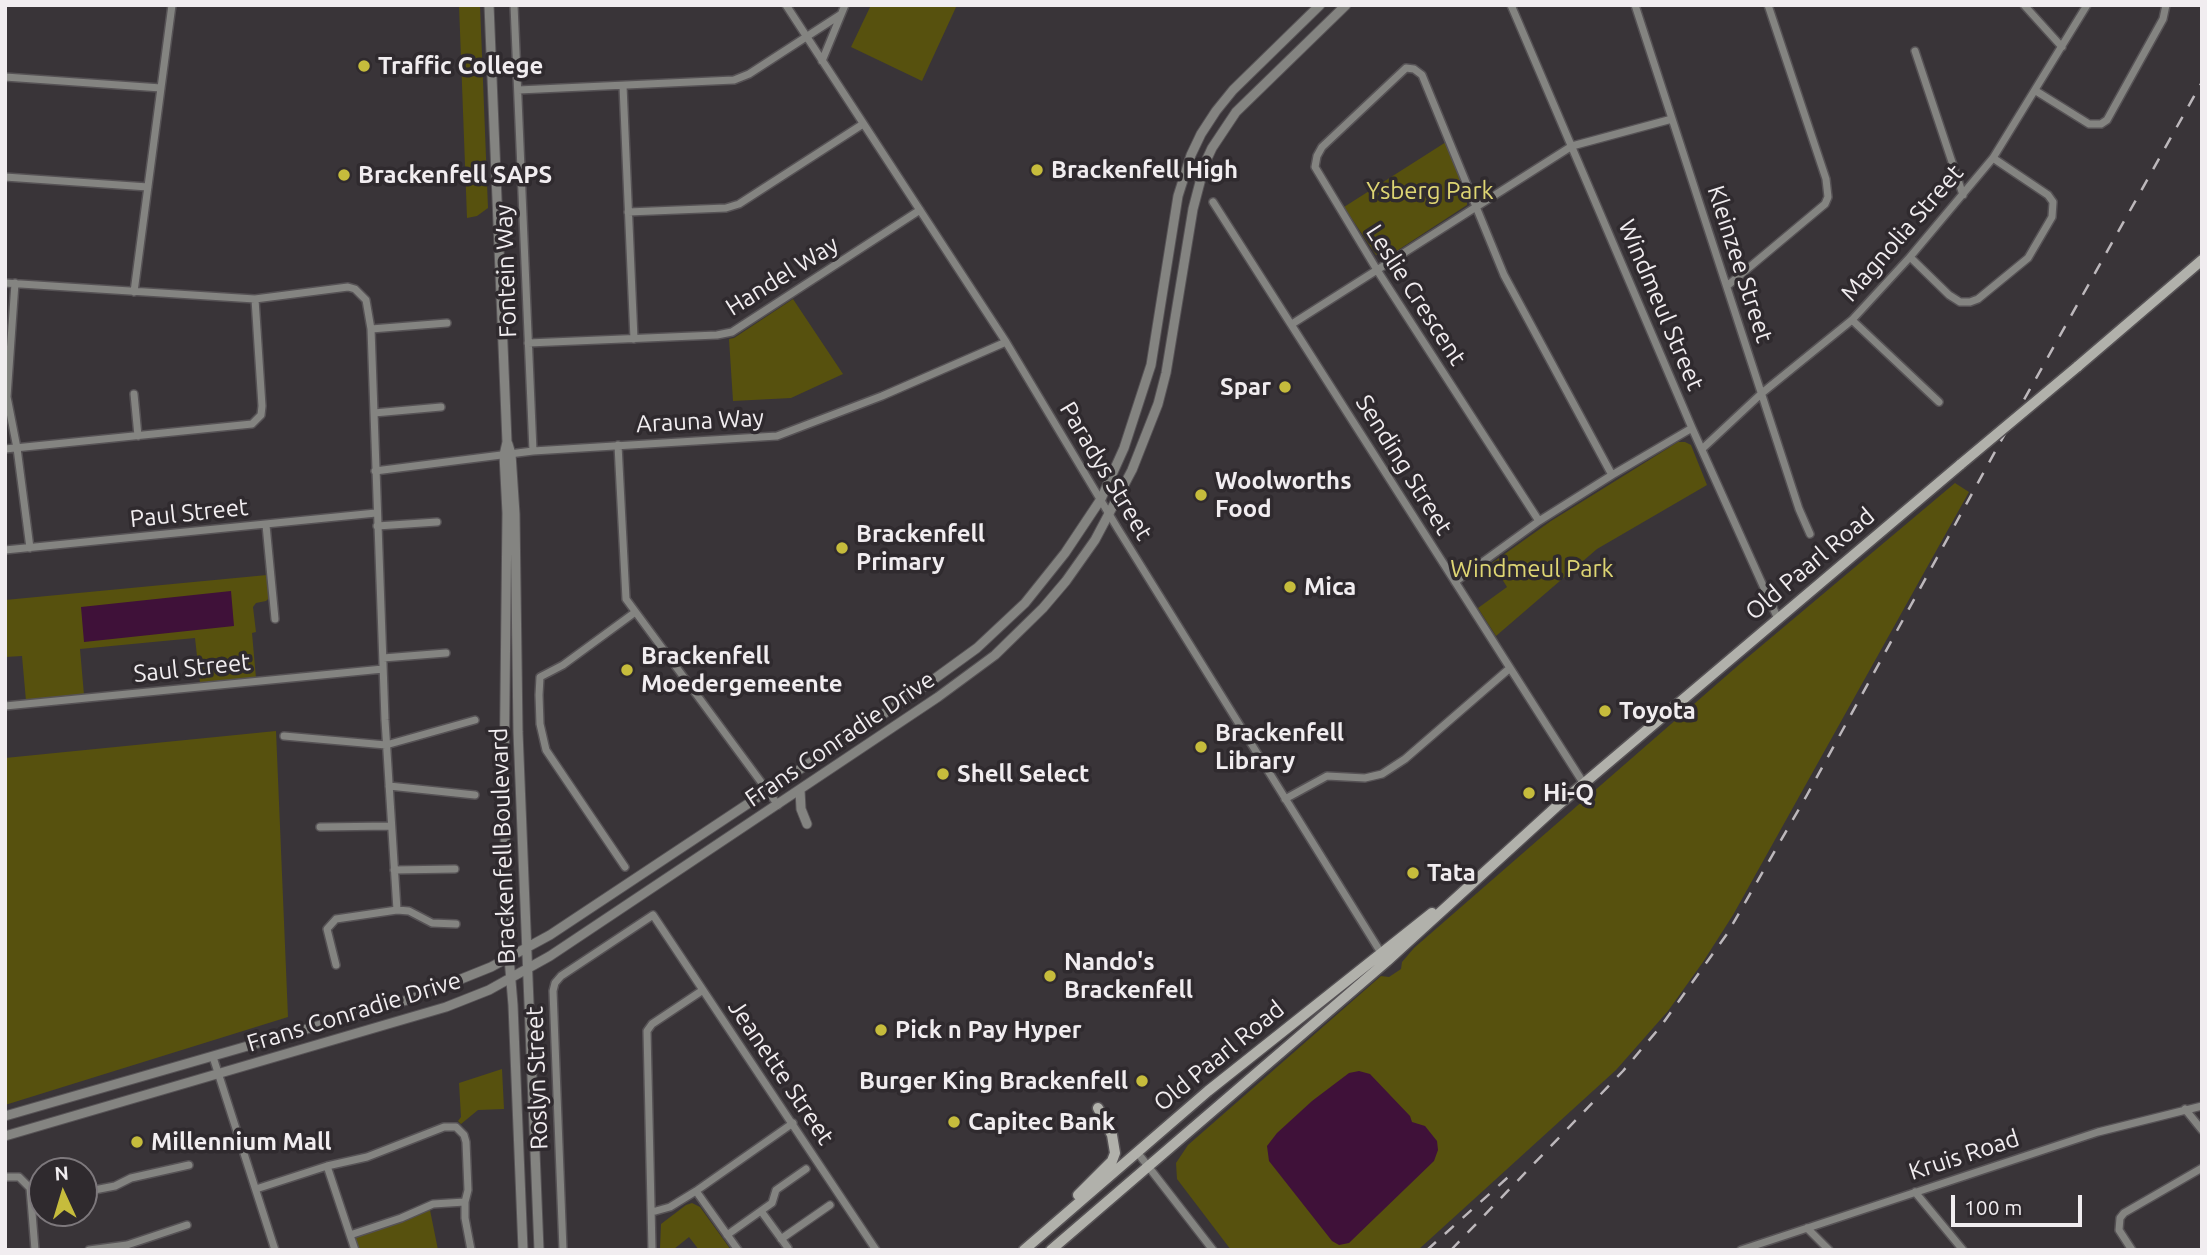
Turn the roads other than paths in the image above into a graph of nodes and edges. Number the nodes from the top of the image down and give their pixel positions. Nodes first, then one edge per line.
1 (172, 5) edge
2 (489, 5) edge
3 (514, 5) edge
4 (786, 5) edge
5 (845, 5) edge
6 (1320, 5) edge
7 (1346, 5) edge
8 (1511, 5) edge
9 (1635, 5) edge
10 (1768, 5) edge
11 (2024, 5) edge
12 (2087, 5) edge
13 (2166, 5) edge
14 (840, 15) junction
15 (806, 36) junction
16 (2062, 47) junction
17 (1915, 51) dead end
18 (822, 61) junction
19 (5, 77) edge
20 (623, 86) junction
21 (161, 88) junction
22 (518, 90) junction
23 (2036, 91) junction
24 (1672, 119) junction
25 (863, 124) junction
26 (1572, 146) junction
27 (1993, 158) junction
28 (5, 177) edge
29 (148, 187) junction
30 (1963, 195) junction
31 (1213, 202) dead end
32 (1477, 206) junction
33 (920, 210) junction
34 (628, 212) junction
35 (1910, 257) junction
36 (2202, 260) edge
37 (1377, 270) junction
38 (5, 283) edge
39 (15, 283) junction
40 (1727, 286) junction
41 (134, 292) junction
42 (255, 299) junction
43 (1852, 320) junction
44 (447, 323) dead end
45 (1292, 324) junction
46 (371, 328) junction
47 (634, 339) junction
48 (1006, 342) junction
49 (527, 343) junction
50 (1762, 393) junction
51 (134, 394) dead end
52 (6, 397) edge
53 (1939, 402) dead end
54 (441, 407) dead end
55 (374, 413) junction
56 (1692, 428) junction
57 (138, 436) junction
58 (618, 444) junction
59 (17, 448) junction
60 (5, 449) edge
61 (1702, 449) junction
62 (533, 451) junction
63 (508, 454) junction
64 (375, 471) junction
65 (1612, 475) junction
66 (1101, 499) junction
67 (376, 513) junction
68 (1110, 514) junction
69 (1539, 521) junction
70 (437, 522) dead end
71 (266, 525) junction
72 (377, 526) junction
73 (1810, 534) dead end
74 (30, 548) junction
75 (5, 550) edge
76 (1455, 582) junction
77 (634, 613) junction
78 (275, 619) dead end
79 (1778, 619) junction
80 (446, 653) dead end
81 (383, 658) junction
82 (1510, 668) junction
83 (383, 669) junction
84 (5, 706) edge
85 (475, 720) dead end
86 (284, 736) dead end
87 (386, 745) junction
88 (1584, 784) junction
89 (389, 786) junction
90 (800, 790) junction
91 (767, 791) junction
92 (475, 795) dead end
93 (1285, 799) junction
94 (778, 805) junction
95 (807, 824) dead end
96 (391, 826) junction
97 (320, 827) dead end
98 (625, 867) dead end
99 (455, 869) dead end
100 (394, 870) junction
101 (397, 909) junction
102 (653, 915) joint
103 (456, 924) dead end
104 (527, 948) junction
105 (1383, 956) junction
106 (509, 957) junction
107 (336, 965) dead end
108 (528, 969) junction
109 (511, 978) junction
110 (703, 990) junction
111 (213, 1056) junction
112 (219, 1073) junction
113 (2202, 1105) edge
114 (1098, 1108) dead end
115 (2185, 1110) junction
116 (5, 1116) edge
117 (793, 1123) junction
118 (2202, 1130) edge
119 (5, 1136) edge
120 (1137, 1152) junction
121 (189, 1165) dead end
122 (1147, 1165) junction
123 (327, 1166) junction
124 (2202, 1168) edge
125 (806, 1170) dead end
126 (5, 1177) edge
127 (28, 1183) edge
128 (98, 1189) edge
129 (256, 1189) junction
130 (696, 1191) junction
131 (1915, 1192) junction
132 (465, 1202) junction
133 (830, 1205) dead end
134 (761, 1211) junction
135 (652, 1212) junction
136 (1059, 1219) junction
137 (187, 1225) dead end
138 (34, 1227) edge
139 (1807, 1228) junction
140 (350, 1235) junction
141 (727, 1235) junction
142 (781, 1239) junction
143 (788, 1248) edge
144 (35, 1250) edge
145 (89, 1250) edge
146 (275, 1250) edge
147 (355, 1250) edge
148 (471, 1250) edge
149 (523, 1250) edge
150 (539, 1250) edge
151 (563, 1250) edge
152 (652, 1250) edge
153 (738, 1250) edge
154 (876, 1250) edge
155 (1024, 1250) edge
156 (1051, 1250) edge
157 (1213, 1250) edge
158 (1741, 1250) edge
159 (1829, 1250) edge
160 (1962, 1250) edge
161 (2132, 1250) edge

1 - 21 street
2 - 63 street, Brackenfell Boulevard
3 - 22 street, Fontein Way
4 - 15 street, Paradys Street
5 - 14 street
6 - 66 street, Frans Conradie Drive
7 - 68 street, Frans Conradie Drive
8 - 26 street, Windmeul Street
9 - 24 street, Kleinzee Street
10 - 40 street
11 - 16 street
12 - 16 street, Magnolia Street
13 - 23 street
14 - 15 street
14 - 18 street
15 - 18 street, Paradys Street
15 - 20 street
16 - 23 street, Magnolia Street
17 - 30 street
18 - 25 street, Paradys Street
19 - 21 street
20 - 22 street
20 - 34 street
21 - 29 street
22 - 49 street, Fontein Way
23 - 27 street, Magnolia Street
24 - 26 street
24 - 40 street, Kleinzee Street
25 - 33 street, Paradys Street
25 - 34 street
26 - 32 street
26 - 56 street, Windmeul Street
27 - 30 street, Magnolia Street
27 - 35 street
28 - 29 street
29 - 41 street
30 - 35 street, Magnolia Street
31 - 45 street, Sending Street
32 - 37 street
32 - 37 street, Leslie Crescent
32 - 65 street, Leslie Crescent
33 - 47 street, Handel Way
33 - 48 street, Paradys Street
34 - 47 street
35 - 43 street, Magnolia Street
36 - 79 main road, Old Paarl Road, bridge
37 - 45 street
37 - 69 street, Leslie Crescent
38 - 39 street
39 - 41 street
39 - 52 street
40 - 50 street, Kleinzee Street
41 - 42 street
42 - 46 street
42 - 57 street
43 - 50 street, Magnolia Street
43 - 53 street
44 - 46 street
45 - 76 street, Sending Street
46 - 55 street
47 - 49 street, Handel Way
48 - 58 street, Arauna Way
48 - 66 street, Paradys Street
49 - 62 street, Fontein Way
50 - 61 street, Magnolia Street
50 - 73 street, Kleinzee Street
51 - 57 street
52 - 59 street
54 - 55 street
55 - 64 street
56 - 61 street, Windmeul Street
56 - 65 street
57 - 59 street
58 - 62 street, Arauna Way
58 - 77 street
59 - 60 street
59 - 74 street
61 - 79 street, Windmeul Street
62 - 63 street, Arauna Way
63 - 64 street, Arauna Way
63 - 104 street, Brackenfell Boulevard
63 - 106 street, Brackenfell Boulevard
64 - 67 street
65 - 69 street
66 - 68 street, Paradys Street
66 - 91 street, Frans Conradie Drive
67 - 71 street, Paul Street
67 - 72 street
68 - 90 street, Frans Conradie Drive
68 - 93 street, Paradys Street
69 - 76 street
70 - 72 street
71 - 74 street, Paul Street
71 - 78 street
72 - 81 street
74 - 75 street, Paul Street
76 - 82 street, Sending Street
77 - 91 street
77 - 98 street
79 - 88 main road, Old Paarl Road
80 - 81 street
81 - 83 street
82 - 88 street, Sending Street
82 - 93 street
83 - 84 street, Saul Street
83 - 87 street
85 - 87 street
86 - 87 street
87 - 89 street
88 - 105 main road, Old Paarl Road
89 - 92 street
89 - 96 street
90 - 94 street, Frans Conradie Drive
90 - 95 street
91 - 94 street
91 - 104 street, Frans Conradie Drive
93 - 105 street, Paradys Street
94 - 108 street, Frans Conradie Drive
96 - 97 street
96 - 100 street
99 - 100 street
100 - 101 street
101 - 103 street
101 - 107 street
102 - 110 street, Jeanette Street
102 - 151 street, Roslyn Street
104 - 106 street, Frans Conradie Drive
104 - 108 street, Brackenfell Boulevard
105 - 120 main road, Old Paarl Road
105 - 122 main road, Old Paarl Road
106 - 109 street, Brackenfell Boulevard
106 - 111 street, Frans Conradie Drive
108 - 109 street, Frans Conradie Drive
108 - 150 street, Brackenfell Boulevard
109 - 112 street, Frans Conradie Drive
109 - 149 street, Brackenfell Boulevard
110 - 117 street, Jeanette Street
110 - 135 street
111 - 112 street
111 - 116 street, Frans Conradie Drive
112 - 119 street, Frans Conradie Drive
112 - 129 street
113 - 115 street, Kruis Road
114 - 136 main road
115 - 118 street
115 - 131 street, Kruis Road
117 - 130 street
117 - 154 street, Jeanette Street
120 - 122 street
120 - 136 main road, Old Paarl Road
121 - 128 street
122 - 156 main road, Old Paarl Road
122 - 157 street
123 - 129 street
123 - 132 street
123 - 140 street
124 - 161 street
125 - 134 street
126 - 127 street
129 - 146 street
130 - 135 street
130 - 141 street
131 - 139 street, Kruis Road
131 - 160 street
132 - 140 street
132 - 148 street
133 - 142 street
134 - 141 street
134 - 142 street
135 - 152 street
136 - 155 main road, Old Paarl Road
137 - 145 street
138 - 144 street
139 - 158 street, Kruis Road
139 - 159 street
140 - 147 street
141 - 153 street
142 - 143 street

